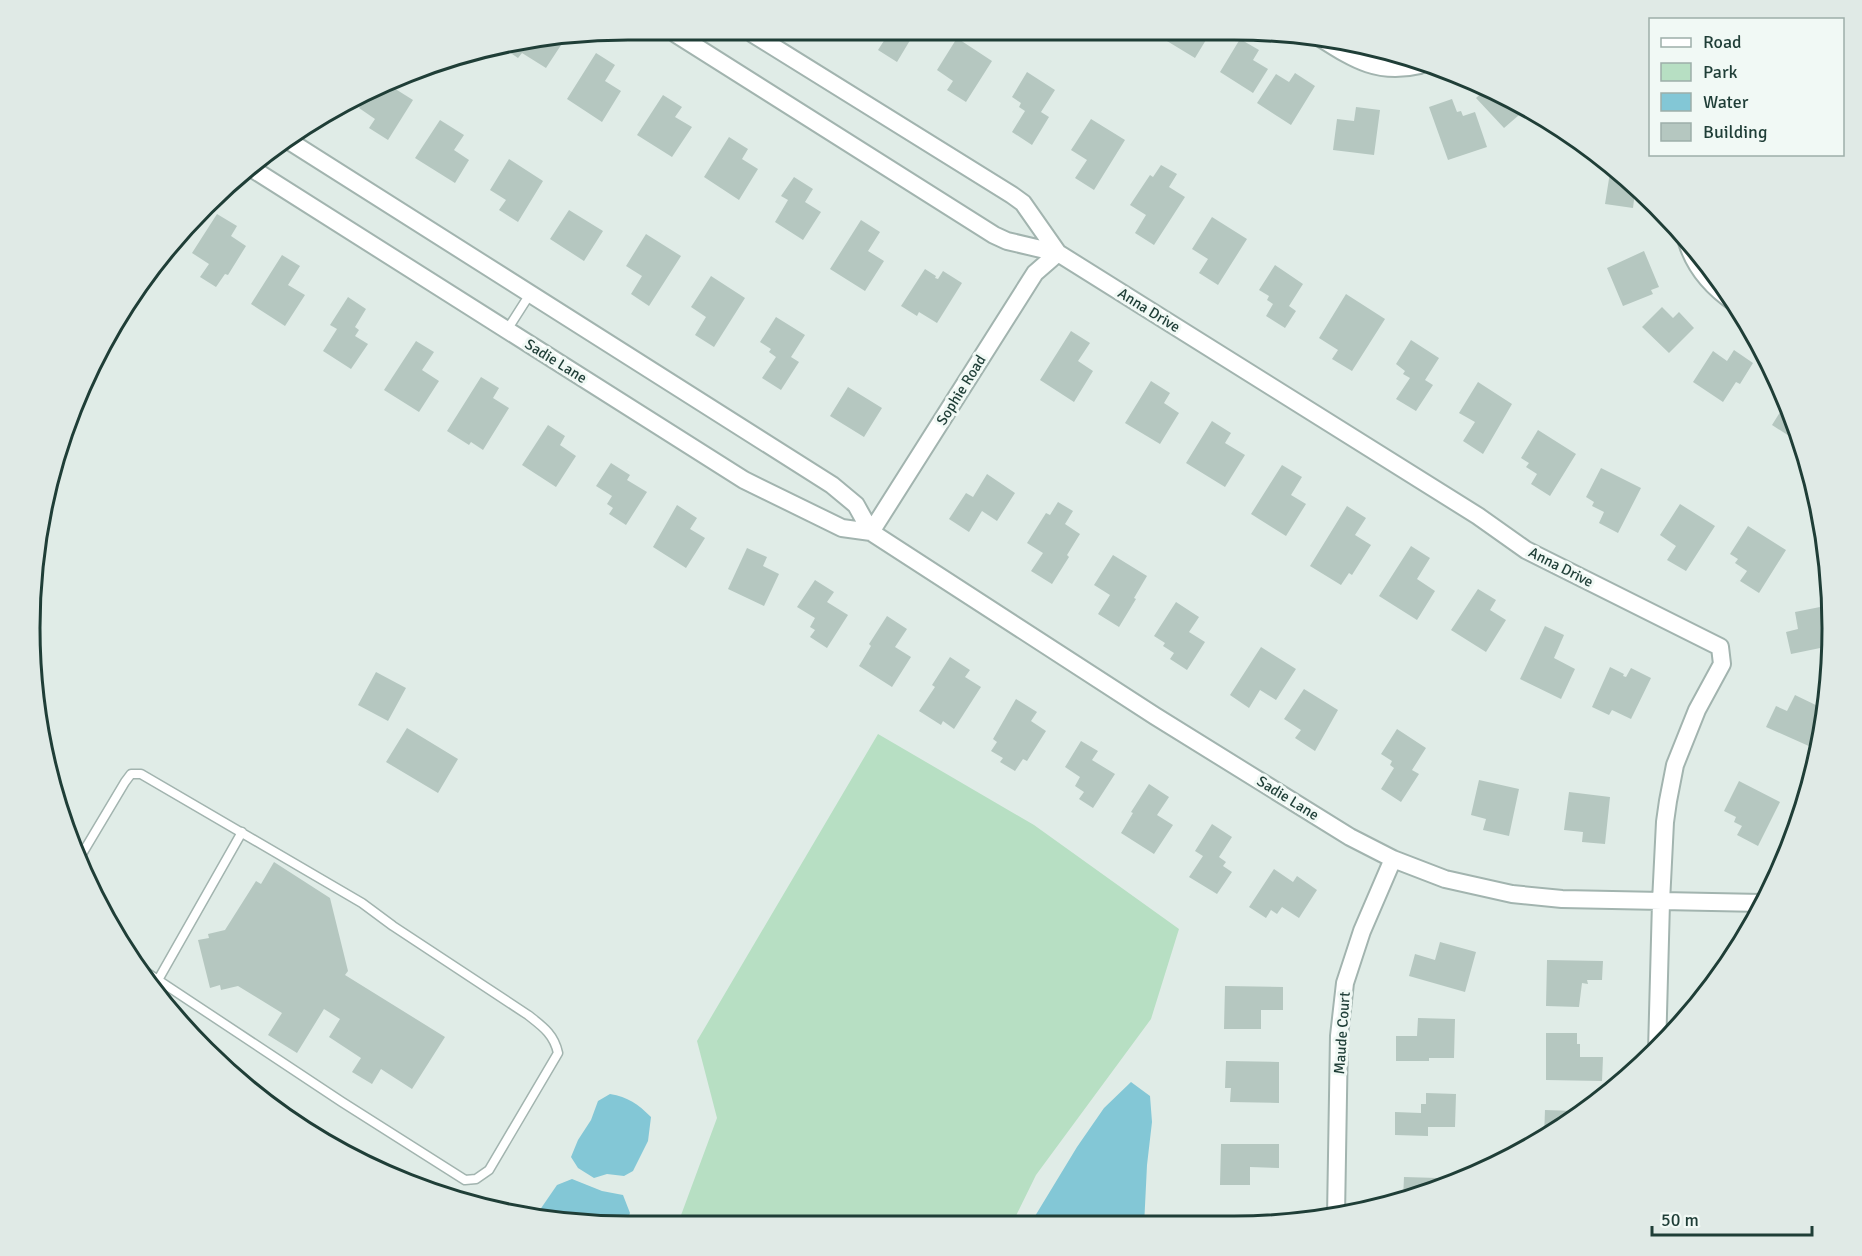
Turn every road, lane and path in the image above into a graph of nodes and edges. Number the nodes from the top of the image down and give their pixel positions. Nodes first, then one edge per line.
1 (696, 40) edge
2 (763, 40) edge
3 (1341, 51) edge
4 (1409, 68) edge
5 (295, 145) edge
6 (258, 172) edge
7 (1058, 254) junction
8 (530, 294) junction
9 (507, 330) junction
10 (871, 532) junction
11 (242, 832) junction
12 (84, 851) edge
13 (1393, 859) junction
14 (1661, 902) junction
15 (1753, 903) edge
16 (158, 981) edge
17 (162, 986) edge
18 (1657, 1034) edge
19 (1336, 1206) edge

1 - 7 street, Anna Drive
2 - 7 street, Anna Drive
3 - 4 street
5 - 8 street, Sadie Lane
6 - 9 street, Sadie Lane
7 - 10 street, Sophie Road
7 - 14 street, Anna Drive
8 - 9 lane
8 - 10 street, Sadie Lane
9 - 10 street, Sadie Lane
10 - 13 street, Sadie Lane
11 - 12 lane
11 - 16 lane
11 - 17 lane
13 - 14 street, Sadie Lane
13 - 19 street, Maude Court
14 - 15 street, Sadie Lane
14 - 18 street, Anna Drive

